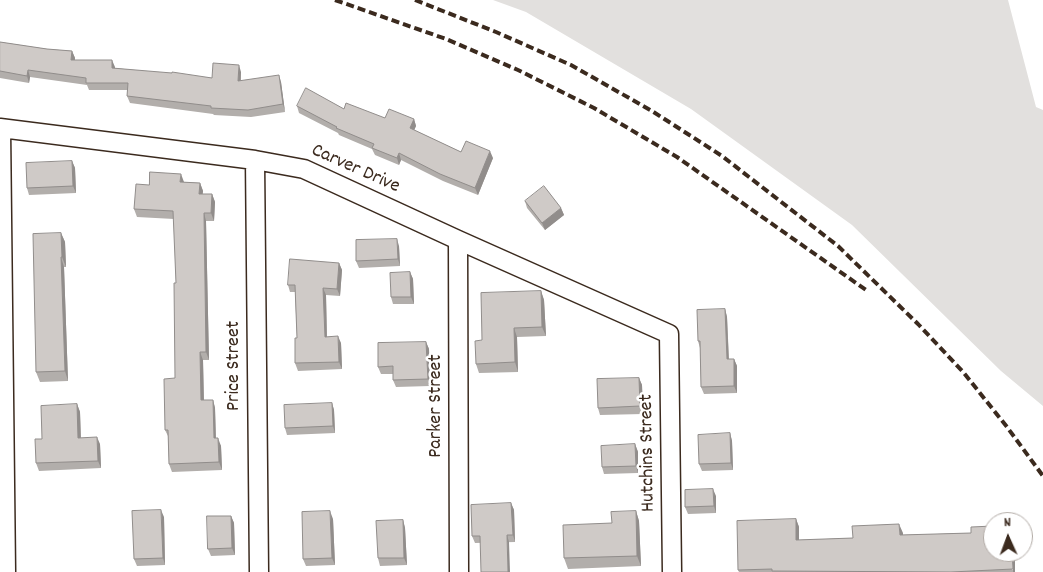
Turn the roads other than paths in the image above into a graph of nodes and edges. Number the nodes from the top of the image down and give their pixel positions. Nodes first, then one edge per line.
1 (0, 128) edge
2 (255, 160) junction
3 (458, 240) junction
4 (669, 334) joint
5 (6, 572) edge
6 (259, 572) edge
7 (459, 572) edge
8 (672, 572) edge

1 - 2 street, Carver Drive
1 - 5 street
2 - 3 street, Carver Drive
2 - 6 street, Price Street
3 - 4 street, Carver Drive
3 - 7 street, Parker Street
4 - 8 street, Hutchins Street

